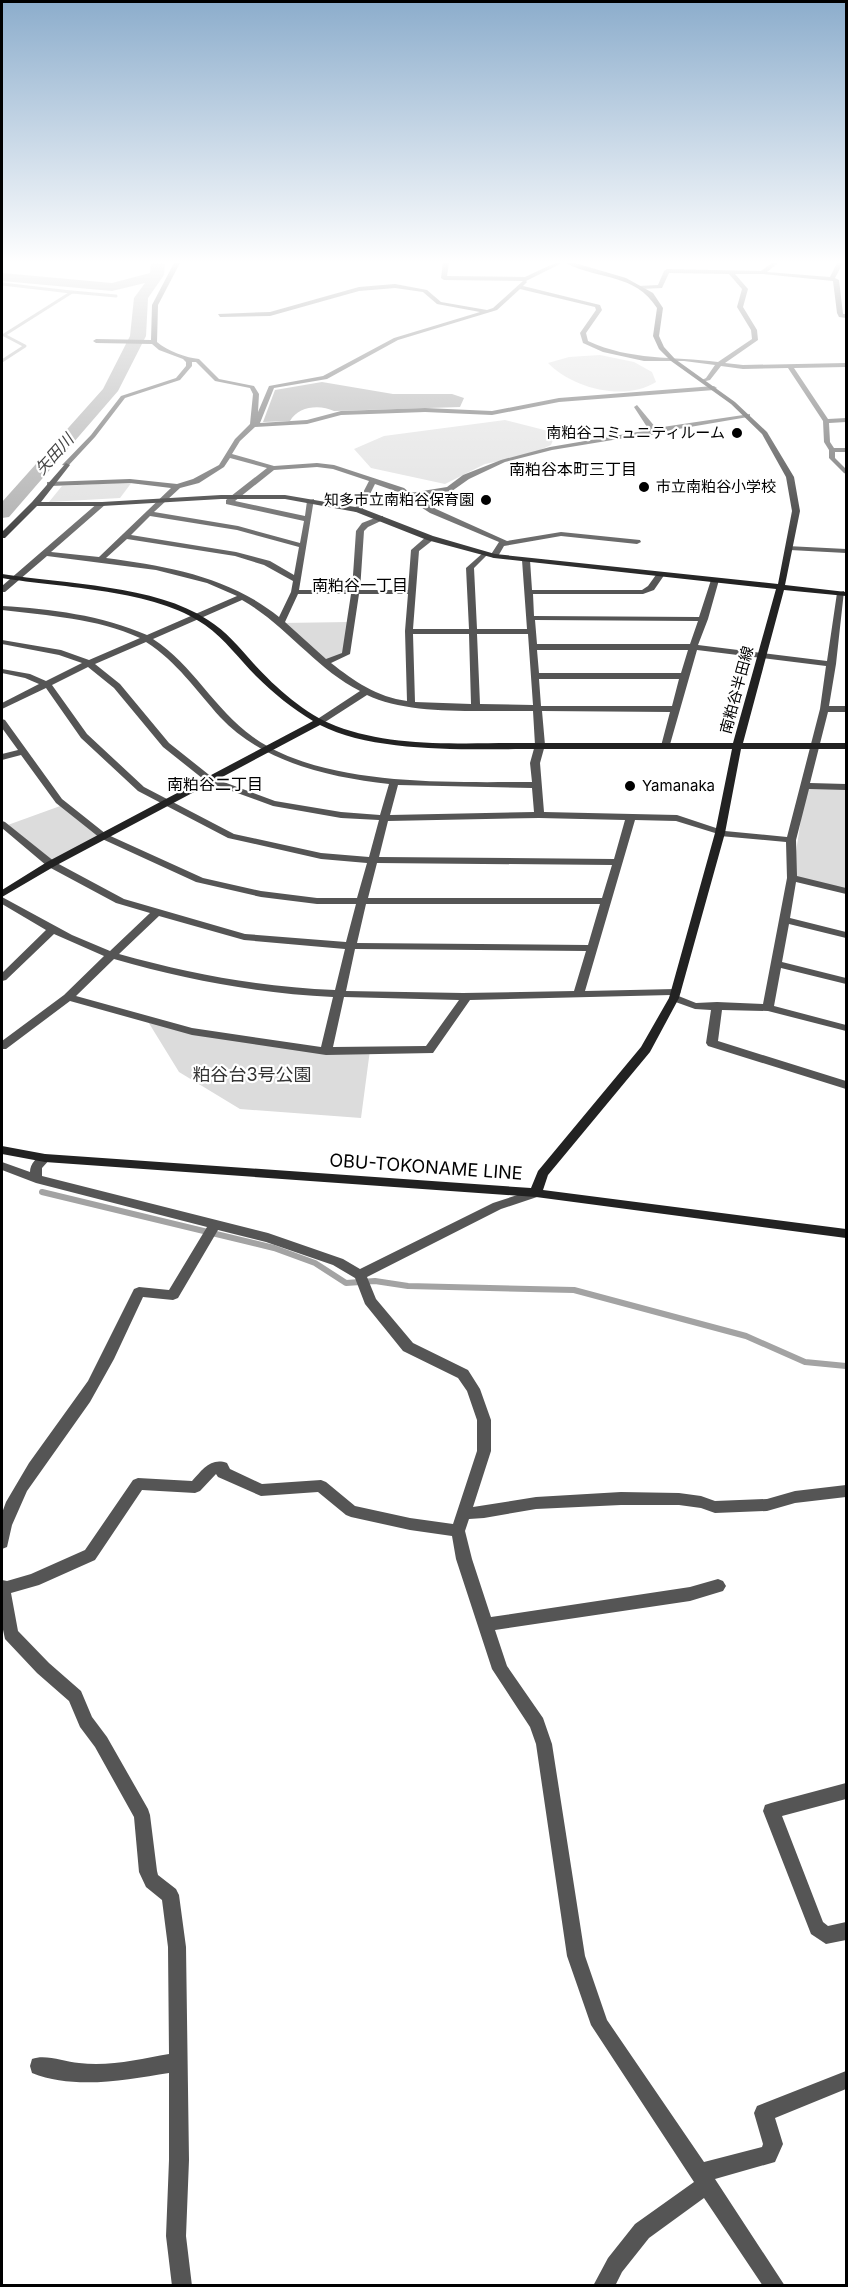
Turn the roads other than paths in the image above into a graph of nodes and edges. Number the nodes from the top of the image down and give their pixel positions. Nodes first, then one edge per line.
1 (186, 370) edge
2 (206, 370) edge
3 (340, 370) edge
4 (687, 370) edge
5 (715, 370) edge
6 (792, 370) edge
7 (704, 381) junction
8 (714, 388) junction
9 (637, 407) dead end
10 (748, 415) junction
11 (826, 420) junction
12 (846, 420) edge
13 (253, 424) junction
14 (651, 433) junction
15 (832, 450) junction
16 (846, 450) edge
17 (230, 456) junction
18 (66, 465) joint
19 (272, 468) junction
20 (846, 472) edge
21 (373, 481) junction
22 (50, 484) junction
23 (177, 486) junction
24 (409, 495) junction
25 (234, 497) junction
26 (164, 501) junction
27 (310, 501) junction
28 (35, 504) junction
29 (102, 504) junction
30 (358, 510) junction
31 (147, 513) junction
32 (308, 519) junction
33 (380, 519) junction
34 (2, 536) edge
35 (124, 536) junction
36 (430, 538) junction
37 (637, 542) dead end
38 (501, 544) junction
39 (303, 546) junction
40 (790, 548) junction
41 (846, 551) edge
42 (45, 553) junction
43 (484, 554) junction
44 (494, 556) junction
45 (526, 560) junction
46 (99, 561) junction
47 (661, 574) junction
48 (2, 576) edge
49 (14, 579) junction
50 (297, 580) junction
51 (715, 580) junction
52 (779, 587) junction
53 (2, 590) edge
54 (356, 591) junction
55 (295, 592) junction
56 (412, 592) junction
57 (529, 592) junction
58 (844, 594) edge
59 (242, 597) junction
60 (2, 608) edge
61 (198, 616) junction
62 (531, 618) junction
63 (704, 619) junction
64 (842, 623) edge
65 (281, 624) junction
66 (410, 632) junction
67 (473, 632) junction
68 (532, 632) junction
69 (147, 638) junction
70 (2, 642) edge
71 (532, 646) junction
72 (696, 647) junction
73 (762, 656) junction
74 (327, 662) junction
75 (89, 663) junction
76 (832, 664) junction
77 (2, 670) edge
78 (536, 676) junction
79 (684, 676) junction
80 (48, 685) junction
81 (367, 691) junction
82 (411, 703) junction
83 (2, 706) edge
84 (476, 707) junction
85 (538, 709) junction
86 (676, 709) junction
87 (824, 709) junction
88 (846, 709) edge
89 (2, 722) edge
90 (318, 722) junction
91 (540, 745) junction
92 (666, 746) junction
93 (814, 746) junction
94 (846, 746) edge
95 (737, 747) junction
96 (267, 749) junction
97 (23, 752) junction
98 (2, 757) edge
99 (210, 780) junction
100 (394, 782) junction
101 (537, 785) junction
102 (806, 786) junction
103 (846, 787) edge
104 (167, 802) junction
105 (538, 815) junction
106 (630, 817) junction
107 (384, 818) junction
108 (2, 824) edge
109 (720, 832) junction
110 (103, 836) junction
111 (791, 840) junction
112 (373, 860) junction
113 (618, 862) junction
114 (51, 864) junction
115 (792, 878) junction
116 (846, 891) edge
117 (2, 894) edge
118 (2, 900) edge
119 (363, 901) junction
120 (605, 902) junction
121 (157, 912) junction
122 (786, 920) junction
123 (52, 930) junction
124 (846, 935) edge
125 (351, 946) junction
126 (592, 948) junction
127 (112, 956) junction
128 (776, 964) junction
129 (2, 978) edge
130 (846, 981) edge
131 (579, 993) junction
132 (340, 994) junction
133 (468, 994) junction
134 (675, 995) junction
135 (68, 997) junction
136 (717, 1005) junction
137 (768, 1008) junction
138 (846, 1028) edge
139 (2, 1046) edge
140 (326, 1051) junction
141 (846, 1085) edge
142 (2, 1150) edge
143 (45, 1158) junction
144 (2, 1166) edge
145 (36, 1179) junction
146 (536, 1193) junction
147 (215, 1225) junction
148 (846, 1234) edge
149 (360, 1275) junction
150 (846, 1491) edge
151 (464, 1512) junction
152 (458, 1531) junction
153 (2, 1543) edge
154 (718, 1586) dead end
155 (2, 1587) edge
156 (485, 1625) junction
157 (846, 1791) edge
158 (846, 1931) edge
159 (177, 2062) junction
160 (39, 2066) dead end
161 (846, 2080) edge
162 (704, 2179) junction
163 (182, 2286) edge
164 (603, 2286) edge
165 (775, 2286) edge

1 - 18 street
2 - 13 street
3 - 13 street
4 - 7 main road, 南粕谷半田線
5 - 7 street
6 - 11 street
7 - 8 main road, 南粕谷半田線
8 - 10 main road, 南粕谷半田線
8 - 13 street
9 - 14 street
10 - 14 street
10 - 40 main road, 南粕谷半田線
11 - 12 street
11 - 15 street
13 - 17 street
14 - 24 street
15 - 16 street
15 - 20 street
17 - 19 street
17 - 23 street
18 - 22 main road
19 - 21 street
19 - 25 street
21 - 24 street
21 - 30 street
22 - 23 street
22 - 28 main road
23 - 26 street
24 - 38 street
25 - 26 main road
25 - 27 main road
25 - 32 street
26 - 29 main road
26 - 31 street
27 - 30 main road
27 - 32 street
28 - 29 main road
28 - 34 main road
29 - 42 street
30 - 33 main road
31 - 35 street
31 - 39 street
32 - 39 street
33 - 36 main road
33 - 54 street
35 - 46 street
35 - 50 street
36 - 43 main road
36 - 56 street
37 - 38 street
38 - 44 street
39 - 50 street
40 - 41 street
40 - 52 main road, 南粕谷半田線
42 - 46 street
42 - 49 street
43 - 44 main road
43 - 67 street
44 - 45 main road
45 - 47 main road
45 - 57 street
46 - 59 street
47 - 51 main road
47 - 57 street
48 - 49 main road
49 - 53 street
49 - 61 main road
50 - 55 street
51 - 52 main road
51 - 63 street
52 - 58 main road
52 - 73 main road, 南粕谷半田線
54 - 55 street
54 - 56 street
54 - 74 street
55 - 65 street
56 - 66 street
57 - 62 street
58 - 64 street
59 - 61 street
59 - 65 street
60 - 69 street
61 - 69 street
61 - 90 main road
62 - 63 street
62 - 68 street
63 - 72 street
64 - 76 street
65 - 74 street
66 - 67 street
66 - 82 street
67 - 68 street
67 - 84 street
68 - 71 street
69 - 75 street
69 - 96 street
70 - 75 street
71 - 72 street
71 - 78 street
72 - 73 street
72 - 79 street
73 - 76 street
73 - 95 main road, 南粕谷半田線
74 - 81 street
75 - 80 street
75 - 99 street
76 - 87 street
77 - 80 street
78 - 79 street
78 - 85 street
79 - 86 street
80 - 83 street
80 - 104 street
81 - 82 street
81 - 90 street
82 - 84 street
84 - 85 street
85 - 86 street
85 - 91 street
86 - 92 street
87 - 88 street
87 - 93 street
89 - 97 street
90 - 91 main road
90 - 96 main road
91 - 92 main road
91 - 101 street
92 - 95 main road
93 - 94 main road
93 - 95 main road
93 - 102 street
95 - 109 main road, 南粕谷半田線
96 - 99 main road
96 - 100 street
97 - 98 street
97 - 110 street
99 - 104 main road
99 - 107 street
100 - 101 street
100 - 107 street
101 - 105 street
102 - 103 street
102 - 111 street
104 - 110 main road
104 - 112 street
105 - 106 street
105 - 107 street
106 - 109 street
106 - 113 street
107 - 112 street
108 - 114 street
109 - 111 street
109 - 134 main road, 南粕谷半田線
110 - 114 main road
110 - 119 street
111 - 115 street
112 - 113 street
112 - 119 street
113 - 120 street
114 - 117 main road
114 - 121 street
115 - 116 street
115 - 122 street
118 - 123 street
119 - 120 street
119 - 125 street
120 - 126 street
121 - 125 street
121 - 127 street
122 - 124 street
122 - 128 street
123 - 127 street
123 - 129 street
125 - 126 street
125 - 132 street
126 - 131 street
127 - 132 street
127 - 135 street
128 - 130 street
128 - 137 street
131 - 133 street
131 - 134 street
132 - 133 street
132 - 140 street
133 - 140 street
134 - 136 street
134 - 146 main road, 南粕谷半田線
135 - 139 street
135 - 140 street
136 - 137 street
136 - 141 street
137 - 138 street
142 - 143 main road, OBU-TOKONAME LINE
143 - 145 street
143 - 146 main road, OBU-TOKONAME LINE
144 - 145 street
145 - 147 street
146 - 148 main road, OBU-TOKONAME LINE
146 - 149 street
147 - 149 street
147 - 153 street
149 - 151 street
150 - 151 street
151 - 152 street
152 - 155 street
152 - 156 street
154 - 156 street
155 - 159 street
156 - 162 street
157 - 158 street
159 - 160 street
159 - 163 street
161 - 162 street
162 - 164 street
162 - 165 street

